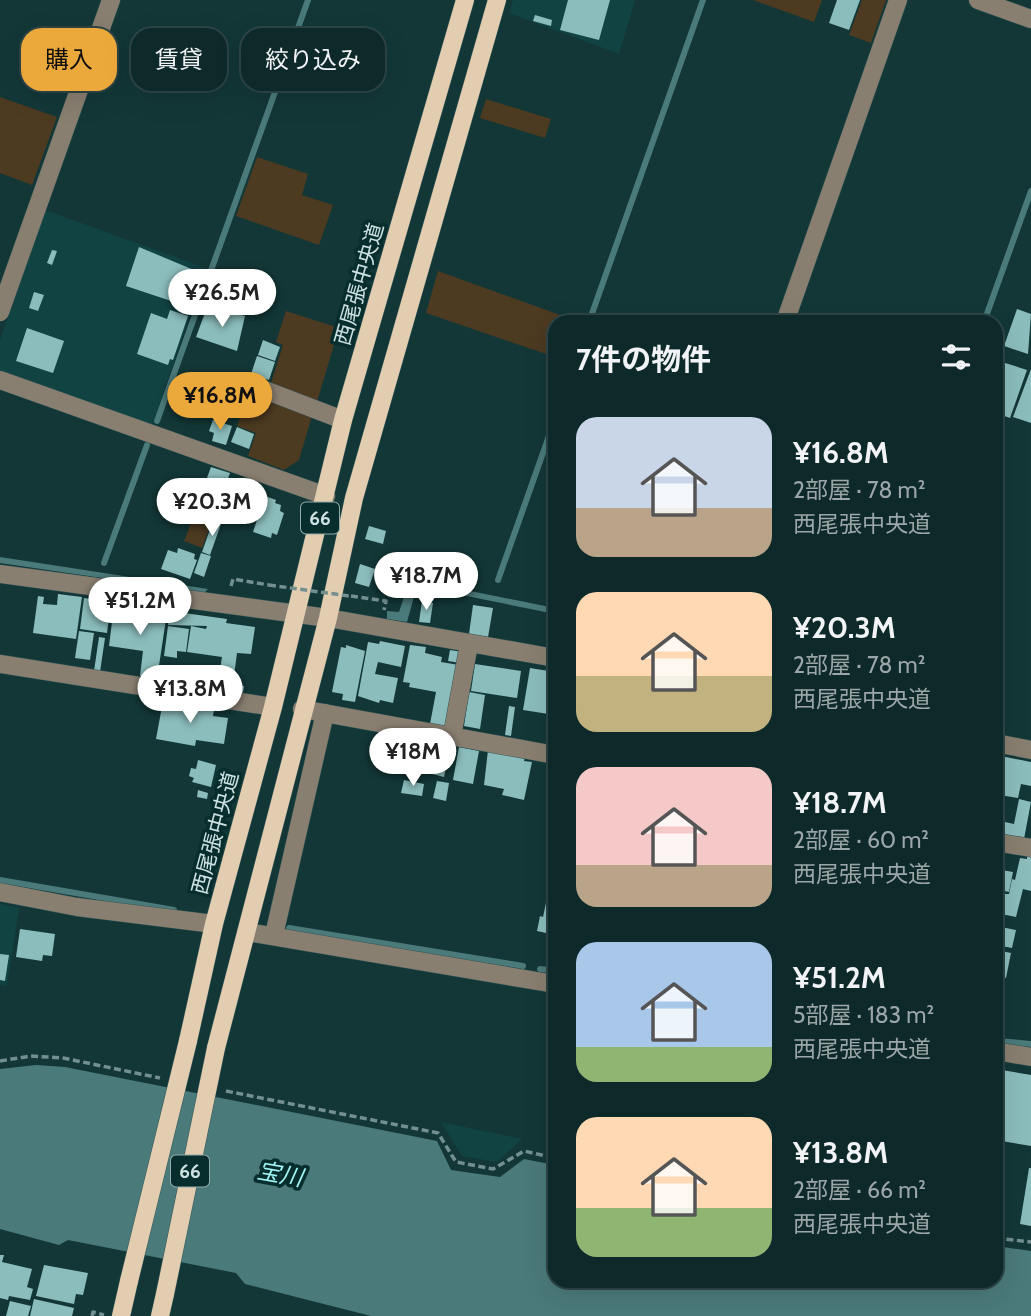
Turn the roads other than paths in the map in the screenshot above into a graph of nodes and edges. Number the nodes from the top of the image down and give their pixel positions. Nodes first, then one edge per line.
1 (110, 0) edge
2 (465, 0) edge
3 (497, 0) edge
4 (898, 0) edge
5 (978, 0) edge
6 (1031, 19) edge
7 (0, 312) edge
8 (787, 315) edge
9 (0, 380) edge
10 (244, 382) dead end
11 (343, 420) junction
12 (326, 496) junction
13 (0, 574) edge
14 (293, 615) junction
15 (328, 618) junction
16 (469, 644) junction
17 (548, 657) edge
18 (0, 664) edge
19 (274, 707) junction
20 (302, 709) junction
21 (325, 713) junction
22 (452, 736) junction
23 (1003, 744) edge
24 (1031, 749) edge
25 (548, 754) edge
26 (1003, 843) edge
27 (1031, 848) edge
28 (0, 892) edge
29 (214, 924) junction
30 (247, 932) junction
31 (274, 936) junction
32 (548, 983) edge
33 (1003, 1052) edge
34 (1031, 1057) edge
35 (121, 1316) edge
36 (160, 1316) edge

1 - 7 street
2 - 11 main road, 西尾張中央道 / 66
3 - 15 main road, 66
4 - 8 street
5 - 6 street
9 - 12 street
10 - 11 street
11 - 12 main road, 西尾張中央道 / 66
12 - 14 main road, 西尾張中央道 / 66
13 - 14 street
14 - 15 street
14 - 19 main road, 西尾張中央道 / 66
15 - 16 street
15 - 20 main road, 66
16 - 17 street
16 - 22 street
18 - 19 street
19 - 29 main road, 西尾張中央道 / 66
20 - 21 street
20 - 30 main road, 66
21 - 22 street
21 - 31 street
22 - 25 street
23 - 24 street
26 - 27 street
28 - 29 street
29 - 35 main road, 西尾張中央道 / 66, bridge
30 - 31 street
30 - 36 main road, 66, bridge
31 - 32 street
33 - 34 street

